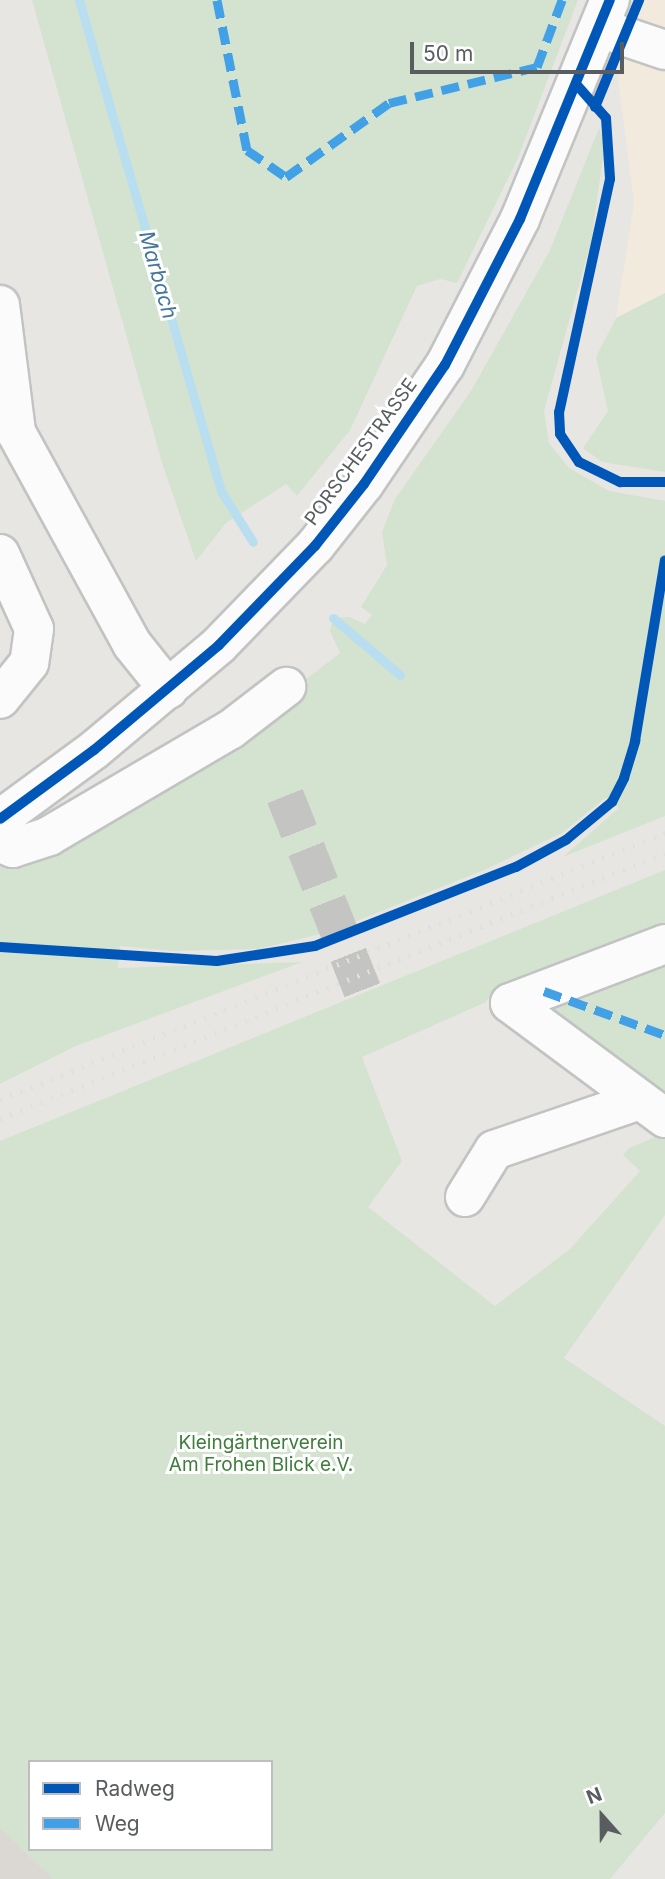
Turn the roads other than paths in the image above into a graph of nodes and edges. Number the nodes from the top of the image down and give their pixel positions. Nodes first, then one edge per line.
1 (605, 14) edge
2 (665, 50) edge
3 (0, 305) edge
4 (0, 398) edge
5 (16, 432) junction
6 (0, 554) edge
7 (286, 687) dead end
8 (167, 689) junction
9 (0, 699) edge
10 (0, 818) edge
11 (0, 843) edge
12 (665, 944) edge
13 (652, 1109) edge
14 (465, 1197) dead end

1 - 2 street, PORSCHESTRASSE
1 - 8 street, PORSCHESTRASSE
3 - 5 street
4 - 5 street
5 - 8 street
6 - 9 street
7 - 11 street
8 - 10 street, PORSCHESTRASSE
12 - 13 street
13 - 14 street

